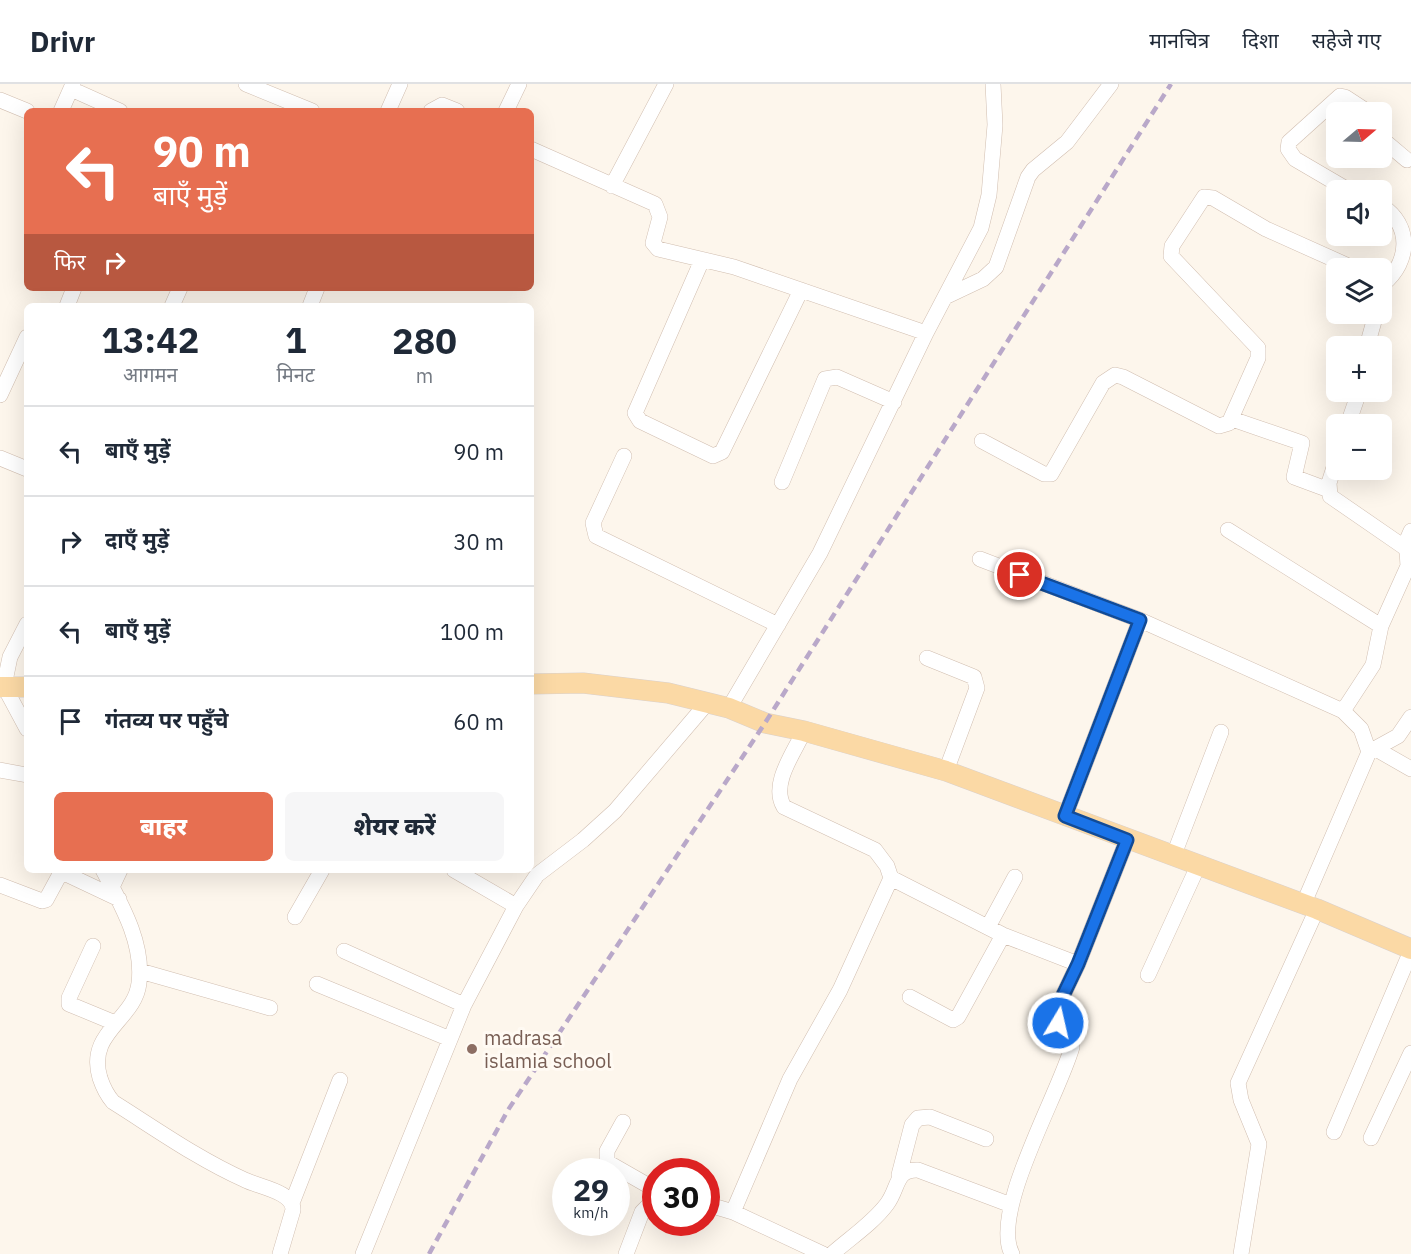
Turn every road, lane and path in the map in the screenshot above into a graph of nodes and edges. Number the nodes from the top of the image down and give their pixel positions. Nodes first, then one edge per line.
1 (246, 84) edge
2 (400, 84) edge
3 (519, 84) edge
4 (666, 84) edge
5 (993, 84) edge
6 (1111, 84) edge
7 (72, 86) edge
8 (0, 100) edge
9 (1333, 102) edge
10 (1353, 102) edge
11 (62, 108) edge
12 (114, 108) edge
13 (305, 108) edge
14 (389, 108) edge
15 (507, 108) edge
16 (1326, 109) edge
17 (24, 110) edge
18 (1392, 147) edge
19 (534, 150) edge
20 (1407, 160) dead end
21 (1331, 180) edge
22 (612, 186) junction
23 (1392, 213) edge
24 (1409, 251) edge
25 (1331, 258) edge
26 (702, 260) junction
27 (1392, 278) edge
28 (801, 290) junction
29 (945, 297) junction
30 (926, 333) junction
31 (24, 344) edge
32 (0, 395) edge
33 (894, 402) junction
34 (1232, 419) junction
35 (982, 441) dead end
36 (624, 456) dead end
37 (2, 464) edge
38 (24, 468) edge
39 (1331, 480) edge
40 (782, 482) dead end
41 (1329, 490) junction
42 (1228, 530) dead end
43 (1411, 531) edge
44 (1404, 547) junction
45 (980, 560) dead end
46 (1140, 620) junction
47 (778, 625) junction
48 (1381, 626) junction
49 (24, 630) edge
50 (927, 658) dead end
51 (534, 684) edge
52 (2, 687) edge
53 (24, 687) edge
54 (708, 702) junction
55 (729, 708) junction
56 (1343, 711) junction
57 (1411, 717) edge
58 (24, 724) edge
59 (804, 731) junction
60 (1221, 732) dead end
61 (1373, 750) junction
62 (1411, 768) edge
63 (0, 770) edge
64 (946, 771) junction
65 (24, 774) edge
66 (1065, 816) junction
67 (1127, 840) junction
68 (1173, 857) junction
69 (1198, 866) junction
70 (105, 873) edge
71 (119, 873) edge
72 (320, 873) edge
73 (459, 873) edge
74 (1015, 877) dead end
75 (891, 878) junction
76 (0, 885) edge
77 (115, 893) junction
78 (516, 906) junction
79 (1310, 907) junction
80 (295, 917) dead end
81 (988, 927) junction
82 (1003, 935) junction
83 (93, 946) dead end
84 (1411, 950) edge
85 (344, 951) dead end
86 (1078, 964) junction
87 (140, 970) junction
88 (1148, 975) dead end
89 (316, 984) dead end
90 (910, 997) dead end
91 (464, 1005) junction
92 (270, 1008) dead end
93 (115, 1023) junction
94 (450, 1039) junction
95 (1411, 1053) edge
96 (339, 1080) dead end
97 (622, 1122) dead end
98 (1334, 1132) dead end
99 (1371, 1138) dead end
100 (986, 1139) dead end
101 (899, 1175) junction
102 (642, 1182) edge
103 (292, 1203) junction
104 (1011, 1205) junction
105 (720, 1208) edge
106 (642, 1212) edge
107 (734, 1212) junction
108 (280, 1254) edge
109 (363, 1254) edge
110 (626, 1254) edge
111 (823, 1254) edge
112 (832, 1254) edge
113 (1012, 1254) edge
114 (1241, 1254) edge

1 - 13 street
2 - 14 street
3 - 15 street
4 - 22 street
5 - 29 street
6 - 29 street
7 - 11 street
7 - 12 street
8 - 17 street
9 - 10 street
16 - 21 street
18 - 20 street
19 - 22 street
22 - 26 street
23 - 24 street
24 - 27 street
25 - 34 street
26 - 28 street
26 - 28 street
28 - 30 street
29 - 30 street
30 - 33 street
31 - 32 street
33 - 40 street
33 - 47 street
34 - 35 street
34 - 41 street
36 - 47 street
37 - 38 street
39 - 41 street
41 - 44 street
42 - 48 street
43 - 44 street
44 - 48 street
45 - 46 street
46 - 56 street
46 - 66 street
47 - 55 street
48 - 56 street
49 - 52 street
50 - 64 street
51 - 54 main road
52 - 53 main road
52 - 58 street
54 - 55 main road
54 - 78 street
55 - 59 main road
56 - 61 street
57 - 61 street
59 - 64 main road
59 - 75 street
60 - 68 street
61 - 62 street
61 - 79 street
63 - 65 street
64 - 66 main road
66 - 67 main road
67 - 68 main road
67 - 86 street
68 - 69 main road
69 - 79 main road
69 - 88 street
70 - 77 street
71 - 77 street
72 - 80 street
73 - 78 street
74 - 81 street
75 - 81 street
75 - 107 street
76 - 77 street
77 - 87 street
78 - 91 street
79 - 84 main road
79 - 114 street
81 - 82 street
82 - 86 street
82 - 90 street
83 - 93 street
84 - 98 street
85 - 91 street
86 - 104 street
87 - 92 street
87 - 93 street
89 - 94 street
91 - 94 street
93 - 103 street
94 - 109 street
95 - 99 street
96 - 103 street
97 - 102 street
100 - 101 street
101 - 104 street
101 - 112 street
103 - 108 street
104 - 113 street
105 - 107 street
106 - 110 street
107 - 111 street

